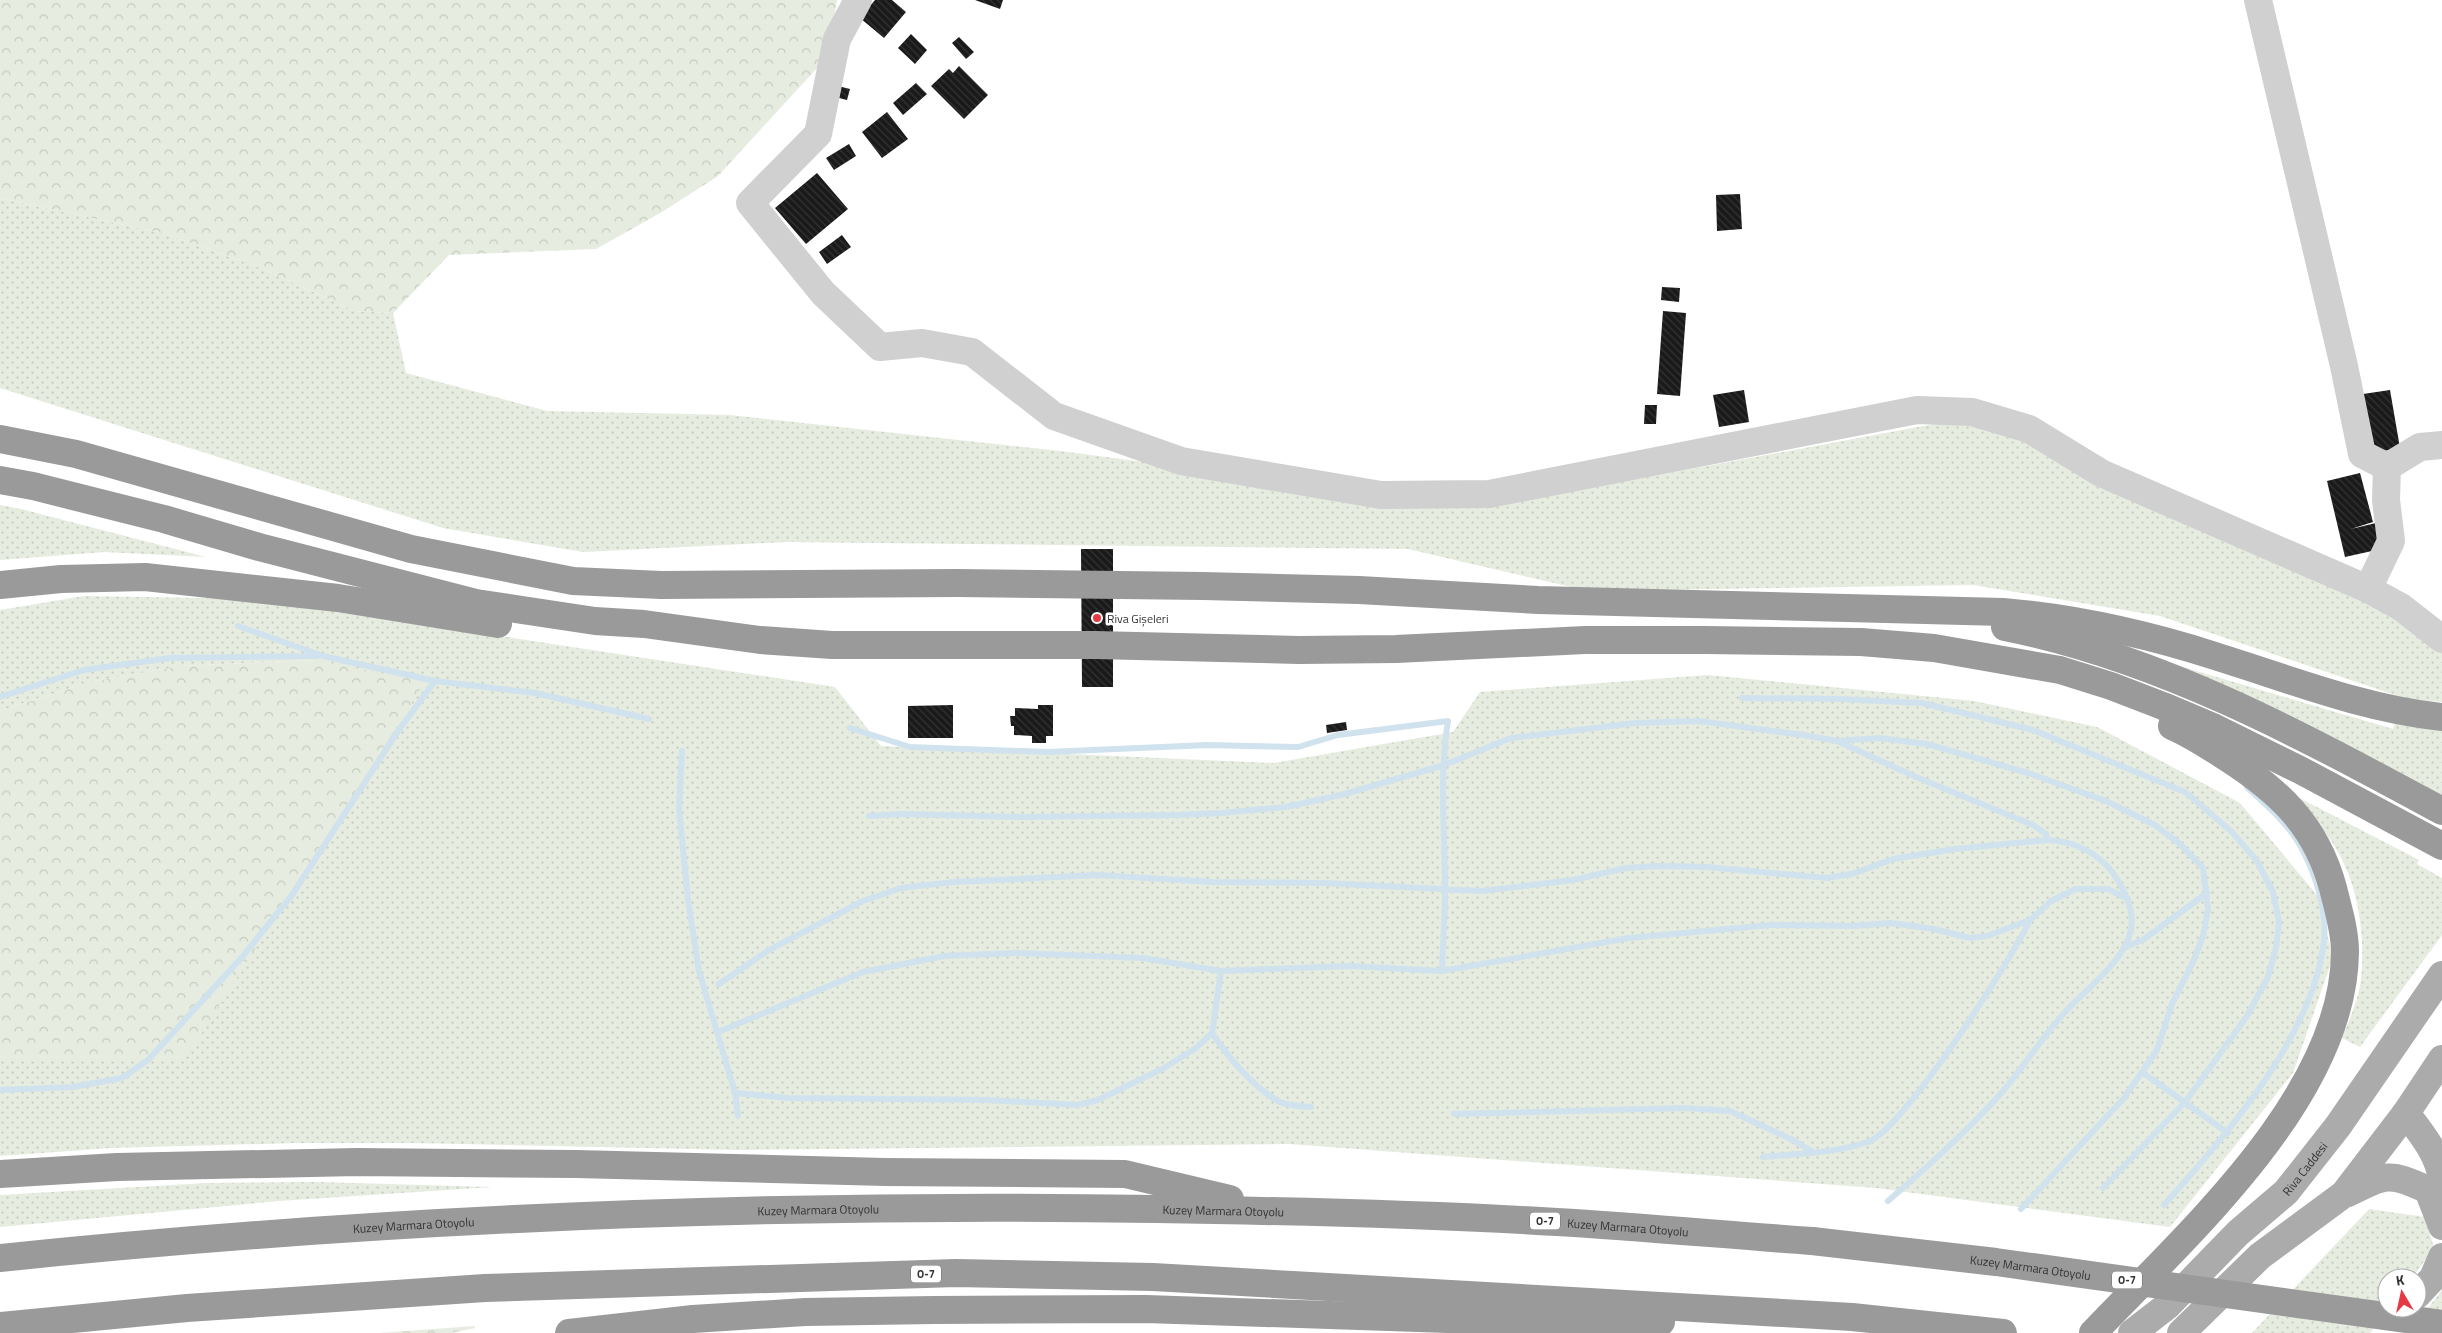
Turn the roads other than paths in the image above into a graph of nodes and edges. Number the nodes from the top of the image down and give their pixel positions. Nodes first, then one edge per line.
1 (858, 0) edge
2 (2258, 0) edge
3 (0, 439) edge
4 (2442, 445) edge
5 (2387, 467) junction
6 (0, 480) edge
7 (0, 585) edge
8 (2368, 588) junction
9 (1734, 604) junction
10 (644, 624) junction
11 (2442, 639) edge
12 (1976, 655) junction
13 (2442, 717) edge
14 (2438, 809) edge
15 (2442, 846) edge
16 (2442, 975) edge
17 (2442, 1059) edge
18 (2406, 1113) junction
19 (0, 1174) edge
20 (2442, 1180) edge
21 (2344, 1194) junction
22 (1277, 1211) junction
23 (2442, 1226) edge
24 (2442, 1257) edge
25 (0, 1258) edge
26 (2427, 1284) edge
27 (1852, 1317) junction
28 (2395, 1318) edge
29 (2442, 1324) edge
30 (0, 1326) edge
31 (569, 1333) edge
32 (2003, 1333) edge
33 (2093, 1333) edge
34 (2132, 1333) edge
35 (2180, 1333) edge
36 (2381, 1333) edge

1 - 8 street
2 - 5 street
3 - 9 highway
4 - 5 street
5 - 8 street
6 - 10 highway
7 - 10 highway
8 - 11 street
9 - 13 highway
9 - 14 highway
10 - 12 highway
12 - 15 highway
12 - 33 highway
16 - 34 main road, Riva Caddesi
17 - 18 main road
18 - 20 main road
18 - 21 main road
19 - 22 highway
21 - 23 main road
21 - 35 main road
22 - 25 highway, Kuzey Marmara Otoyolu / O-7
22 - 29 highway, Kuzey Marmara Otoyolu / O-7, bridge
24 - 26 main road
27 - 30 highway, O-7
27 - 31 highway
27 - 32 highway, O-7
28 - 36 main road

